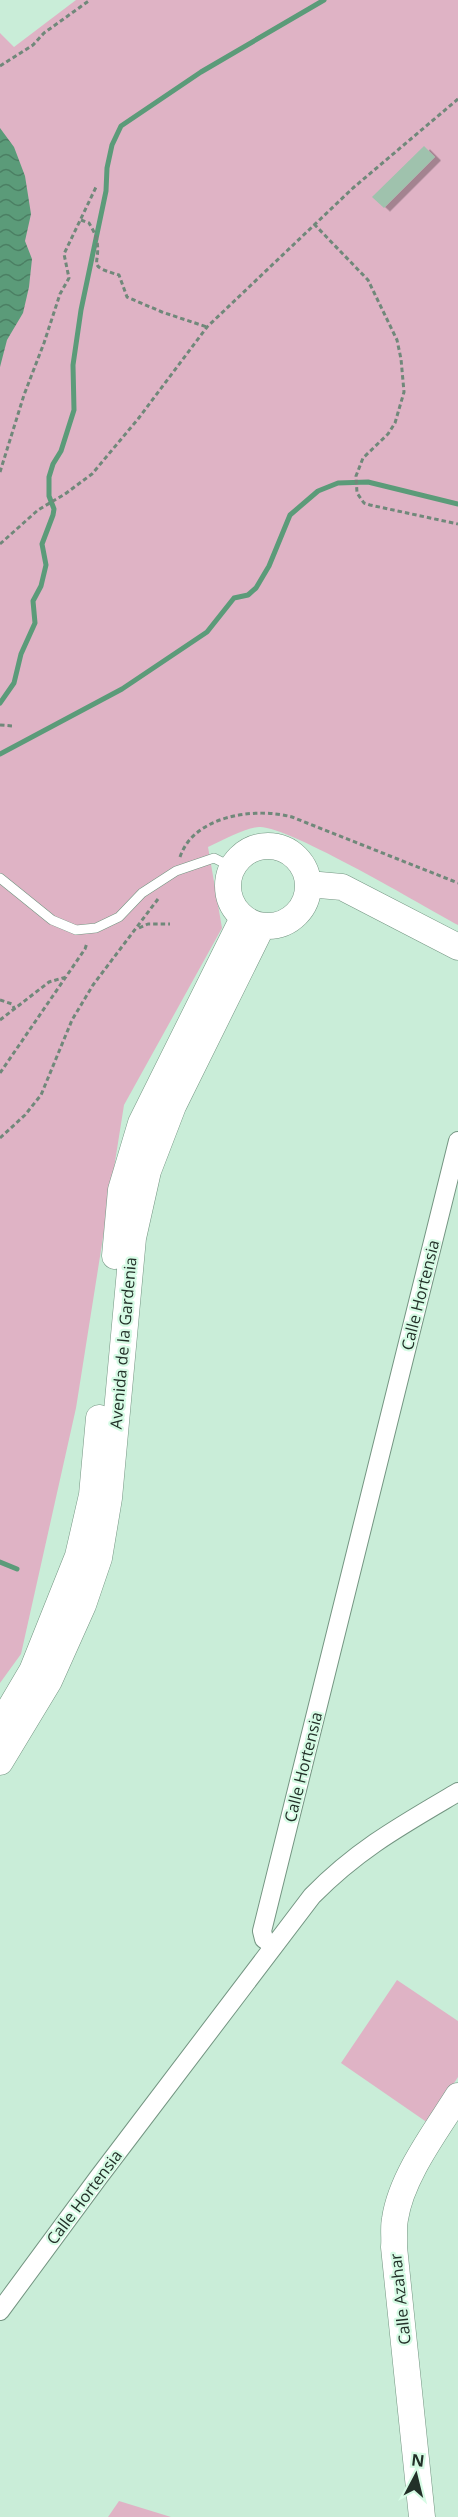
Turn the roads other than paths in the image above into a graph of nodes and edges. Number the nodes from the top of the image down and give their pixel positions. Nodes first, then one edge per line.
1 (232, 867) junction
2 (0, 878) edge
3 (308, 884) junction
4 (252, 922) junction
5 (458, 947) edge
6 (458, 1141) edge
7 (0, 1725) edge
8 (0, 1762) edge
9 (458, 1792) edge
10 (274, 1946) junction
11 (458, 2096) edge
12 (0, 2311) edge
13 (422, 2517) edge

1 - 2 lane
1 - 3 street
1 - 4 street
3 - 4 street
3 - 5 street
4 - 7 street, Avenida de la Gardenia
4 - 8 street, Avenida de la Gardenia
6 - 10 street, Calle Hortensia
9 - 10 street
10 - 12 street, Calle Hortensia
11 - 13 street, Calle Azahar

